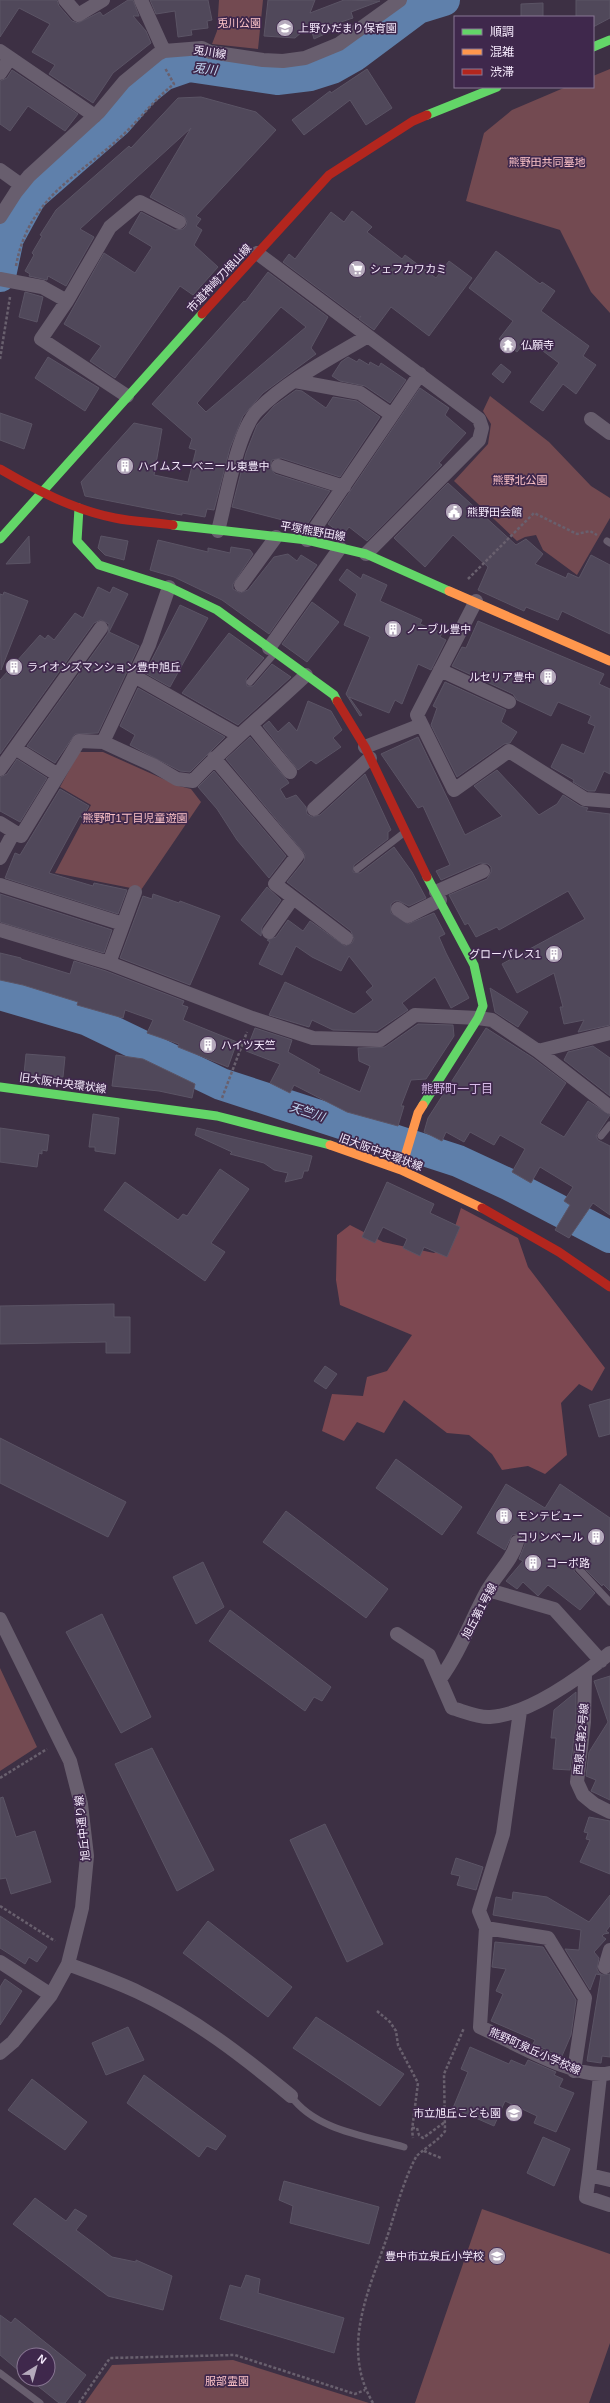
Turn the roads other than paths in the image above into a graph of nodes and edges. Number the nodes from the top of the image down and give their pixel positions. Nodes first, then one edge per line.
1 (64, 0) edge
2 (103, 0) edge
3 (140, 0) edge
4 (400, 0) edge
5 (610, 40) edge
6 (594, 47) edge
7 (164, 51) junction
8 (5, 55) edge
9 (0, 73) edge
10 (495, 88) edge
11 (95, 116) junction
12 (0, 170) edge
13 (21, 186) junction
14 (0, 217) edge
15 (179, 222) dead end
16 (257, 253) junction
17 (7, 280) edge
18 (67, 301) junction
19 (368, 336) junction
20 (420, 374) junction
21 (295, 381) junction
22 (127, 396) junction
23 (392, 415) junction
24 (591, 419) dead end
25 (610, 432) edge
26 (278, 466) dead end
27 (0, 469) edge
28 (344, 487) junction
29 (40, 492) junction
30 (79, 508) junction
31 (218, 531) junction
32 (276, 537) junction
33 (0, 539) edge
34 (307, 540) junction
35 (340, 548) junction
36 (366, 554) junction
37 (241, 585) dead end
38 (169, 587) junction
39 (476, 601) junction
40 (100, 628) dead end
41 (272, 650) junction
42 (610, 661) edge
43 (440, 670) junction
44 (134, 676) junction
45 (306, 676) junction
46 (250, 682) dead end
47 (509, 702) dead end
48 (420, 725) junction
49 (252, 726) junction
50 (238, 735) junction
51 (102, 742) junction
52 (15, 748) junction
53 (368, 753) junction
54 (214, 758) junction
55 (0, 769) edge
56 (290, 772) dead end
57 (58, 775) junction
58 (610, 801) edge
59 (314, 809) dead end
60 (0, 823) edge
61 (14, 832) junction
62 (405, 832) junction
63 (0, 858) edge
64 (357, 869) dead end
65 (483, 871) dead end
66 (0, 885) edge
67 (135, 892) dead end
68 (438, 896) junction
69 (293, 898) junction
70 (398, 909) dead end
71 (123, 924) junction
72 (0, 930) edge
73 (269, 932) dead end
74 (346, 938) dead end
75 (109, 964) junction
76 (478, 1018) junction
77 (607, 1037) edge
78 (538, 1051) junction
79 (0, 1087) edge
80 (610, 1107) edge
81 (610, 1124) edge
82 (601, 1136) dead end
83 (401, 1170) junction
84 (610, 1287) edge
85 (517, 1542) dead end
86 (579, 1569) dead end
87 (488, 1590) junction
88 (610, 1602) edge
89 (0, 1619) edge
90 (397, 1634) dead end
91 (605, 1657) edge
92 (585, 1674) junction
93 (440, 1679) junction
94 (520, 1711) junction
95 (610, 1812) edge
96 (486, 1928) junction
97 (610, 1950) edge
98 (0, 1962) edge
99 (68, 1964) junction
100 (605, 1967) dead end
101 (51, 1994) junction
102 (0, 2053) edge
103 (574, 2071) junction
104 (605, 2075) edge
105 (291, 2096) joint
106 (404, 2147) dead end
107 (589, 2175) junction
108 (610, 2180) edge
109 (610, 2205) edge
110 (0, 2373) edge
111 (40, 2403) edge

1 - 2 street
3 - 7 street
4 - 7 street, 兎川線
5 - 6 street
7 - 11 street, 兎川線
8 - 9 street
8 - 11 street
10 - 16 street, 市道神崎刀根山線
11 - 13 street, 兎川線
12 - 13 street
13 - 14 street, 兎川線
15 - 18 street
16 - 19 street
16 - 22 street, 市道神崎刀根山線
17 - 18 street
18 - 22 street
19 - 20 street
19 - 21 street
20 - 23 street
20 - 36 street
21 - 23 street
21 - 31 street
22 - 29 street, 市道神崎刀根山線
23 - 28 street
24 - 25 street
26 - 28 street
27 - 29 street, 平塚熊野田線
28 - 34 street
29 - 30 street, 平塚熊野田線
29 - 33 street, 市道神崎刀根山線
30 - 31 street, 平塚熊野田線
30 - 38 street
31 - 32 street, 平塚熊野田線
32 - 34 street, 平塚熊野田線
32 - 37 street
34 - 35 street, 平塚熊野田線
35 - 36 street, 平塚熊野田線
35 - 41 street
36 - 39 street, 平塚熊野田線
38 - 41 street
38 - 44 street
39 - 42 street, 平塚熊野田線
39 - 43 street
40 - 52 street
41 - 45 street
41 - 46 lane
43 - 47 street
43 - 48 street
44 - 50 street
44 - 51 street
45 - 49 street
45 - 53 street
48 - 53 street
48 - 58 street
49 - 50 street
49 - 56 street
50 - 54 street
51 - 54 street
51 - 57 street
52 - 55 street
52 - 57 street
53 - 59 street
53 - 62 street
54 - 69 street
57 - 61 street
60 - 61 street
61 - 63 street
62 - 64 lane
62 - 68 street
65 - 68 street
66 - 71 street
67 - 71 street
68 - 70 street
68 - 76 street
69 - 73 street
69 - 74 street
71 - 75 street
72 - 75 street
75 - 76 street
76 - 78 street
76 - 83 street
77 - 78 street
78 - 80 street
79 - 83 street, 旧大阪中央環状線
81 - 82 lane
83 - 84 street, 旧大阪中央環状線
85 - 87 street, 旭丘第1号線
86 - 88 lane
87 - 91 street
87 - 93 street, 旭丘第1号線
89 - 99 street, 旭丘中通り線
90 - 93 street
91 - 92 street
92 - 94 street
92 - 95 street, 西泉丘第2号線
93 - 94 street
94 - 96 street, 熊野町泉丘小学校線
96 - 103 street, 熊野町泉丘小学校線
96 - 103 street
97 - 100 street
98 - 101 street
99 - 101 street, 旭丘中通り線
99 - 105 street
101 - 102 street, 旭丘中通り線
103 - 104 street, 熊野町泉丘小学校線
104 - 107 street, 熊野町泉丘小学校線
105 - 106 lane
107 - 108 street
107 - 109 street, 熊野町泉丘小学校線
110 - 111 lane

